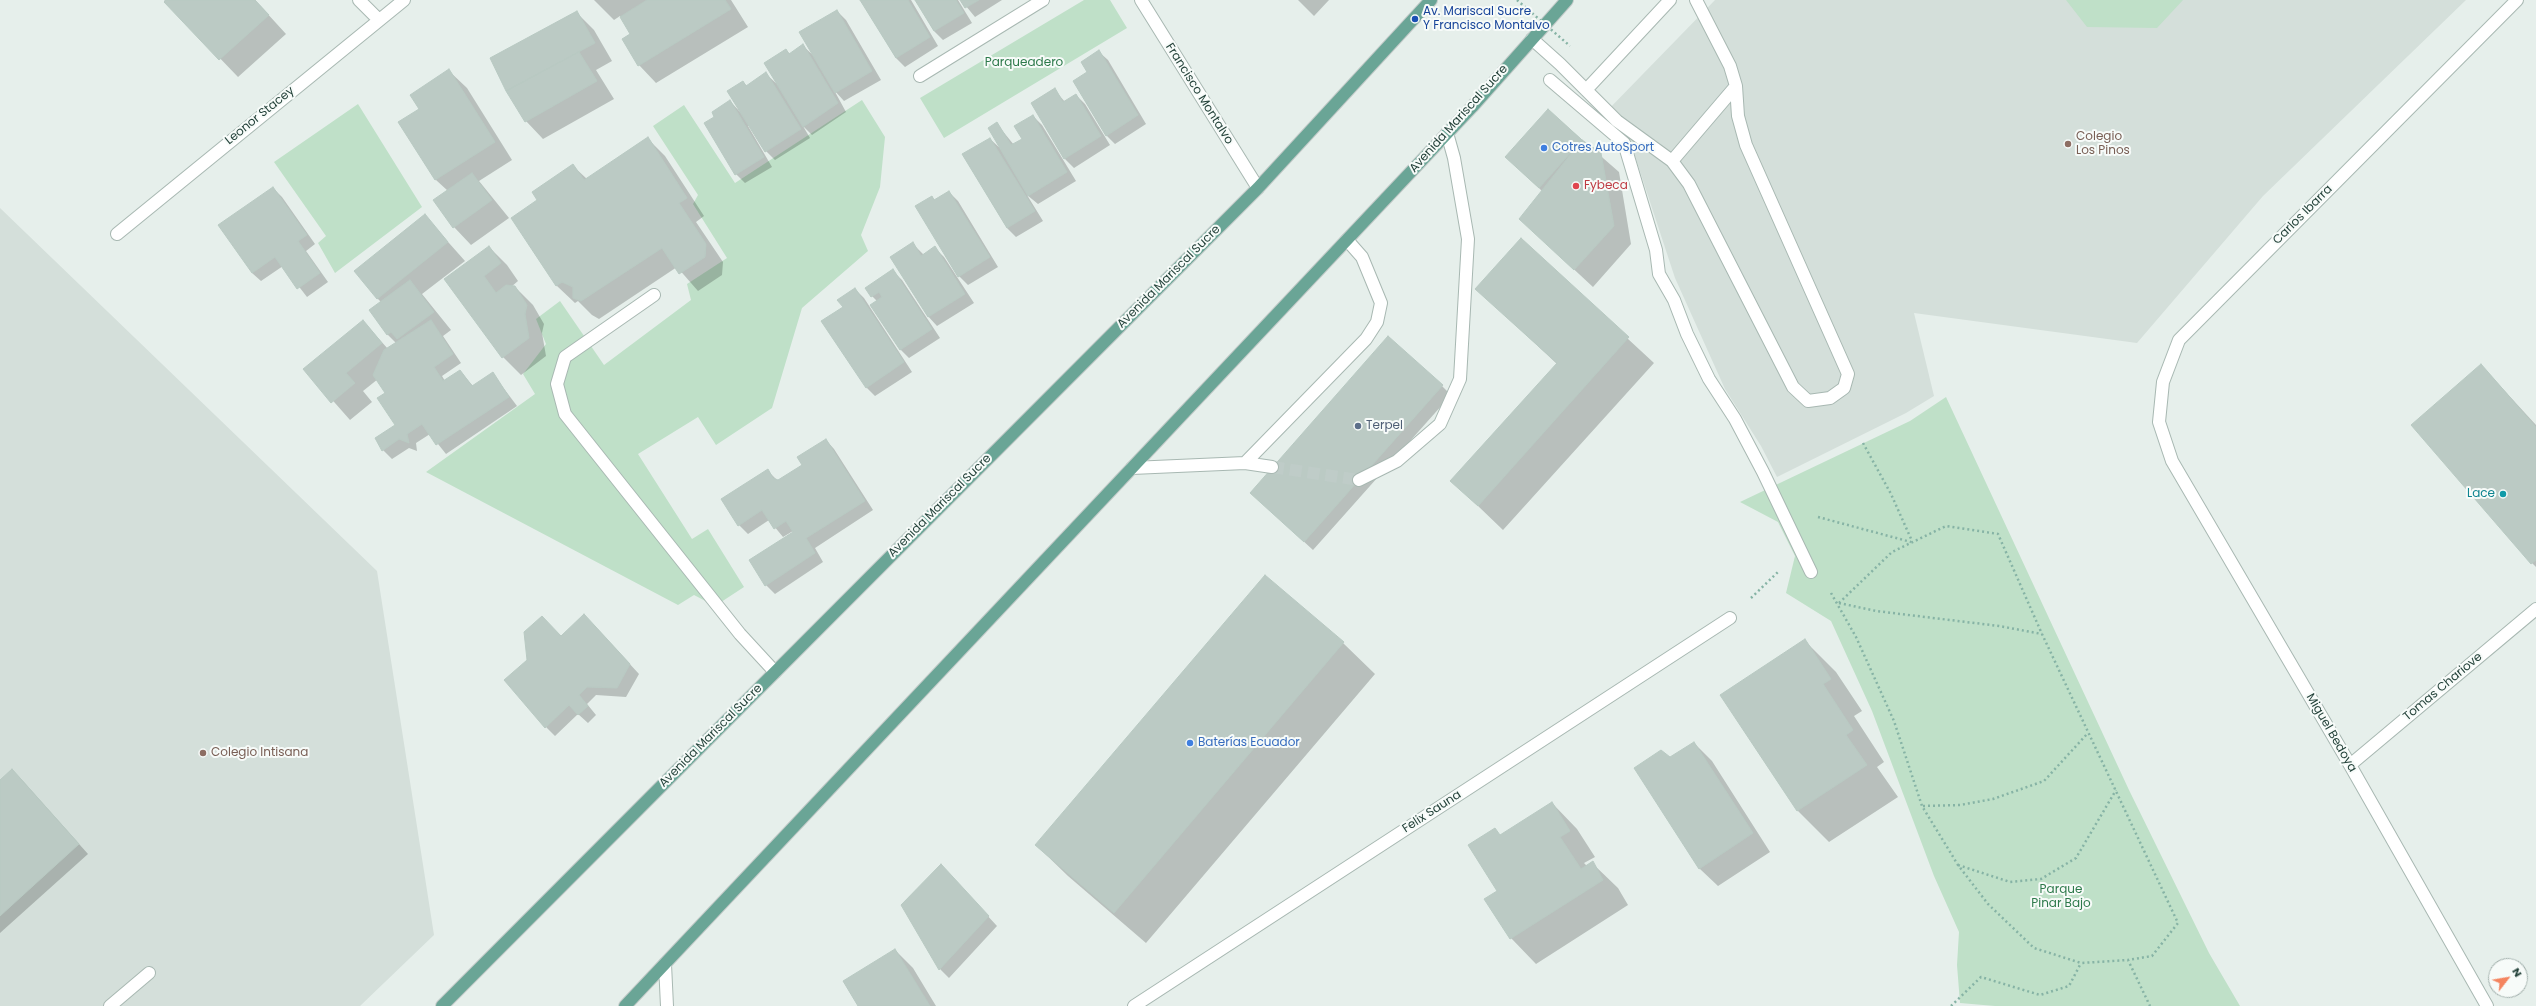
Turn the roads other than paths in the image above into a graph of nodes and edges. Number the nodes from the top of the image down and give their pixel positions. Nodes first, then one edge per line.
1 (359, 0) edge
2 (404, 0) edge
3 (1044, 0) edge
4 (1141, 0) edge
5 (1431, 0) edge
6 (1567, 0) edge
7 (1670, 0) edge
8 (1696, 0) edge
9 (2517, 0) edge
10 (378, 19) junction
11 (1532, 39) junction
12 (920, 76) dead end
13 (1550, 80) dead end
14 (1736, 86) junction
15 (1586, 90) junction
16 (1447, 134) junction
17 (1672, 161) junction
18 (1258, 188) junction
19 (117, 234) dead end
20 (1347, 240) junction
21 (654, 296) dead end
22 (2172, 461) joint
23 (1245, 462) junction
24 (1272, 467) tunnel mouth
25 (1132, 468) junction
26 (1359, 480) tunnel mouth
27 (1812, 572) dead end
28 (2536, 609) edge
29 (1730, 618) dead end
30 (775, 672) junction
31 (2350, 765) junction
32 (665, 964) junction
33 (149, 973) dead end
34 (110, 1006) edge
35 (442, 1006) edge
36 (625, 1006) edge
37 (667, 1006) edge
38 (1134, 1006) edge
39 (2487, 1006) edge

1 - 10 street
2 - 10 street, Leonor Stacey
3 - 12 street
4 - 18 street, Francisco Montalvo
5 - 18 main road, Avenida Mariscal Sucre
6 - 11 main road, Avenida Mariscal Sucre
7 - 15 street
8 - 14 street
9 - 22 street, Carlos Ibarra
10 - 19 street, Leonor Stacey
11 - 15 street
11 - 16 main road, Avenida Mariscal Sucre
13 - 27 street
14 - 17 street
14 - 17 street
15 - 17 street
16 - 20 main road, Avenida Mariscal Sucre
16 - 26 street
18 - 30 main road, Avenida Mariscal Sucre
20 - 23 street
20 - 25 main road, Avenida Mariscal Sucre
21 - 30 street
22 - 31 street, Miguel Bedoya
23 - 24 street
23 - 25 street
25 - 32 main road, Avenida Mariscal Sucre
28 - 31 street, Tomas Chariove
29 - 38 street, Felix Sauna
30 - 35 main road, Avenida Mariscal Sucre
31 - 39 street, Miguel Bedoya
32 - 36 main road, Avenida Mariscal Sucre
32 - 37 street
33 - 34 street

